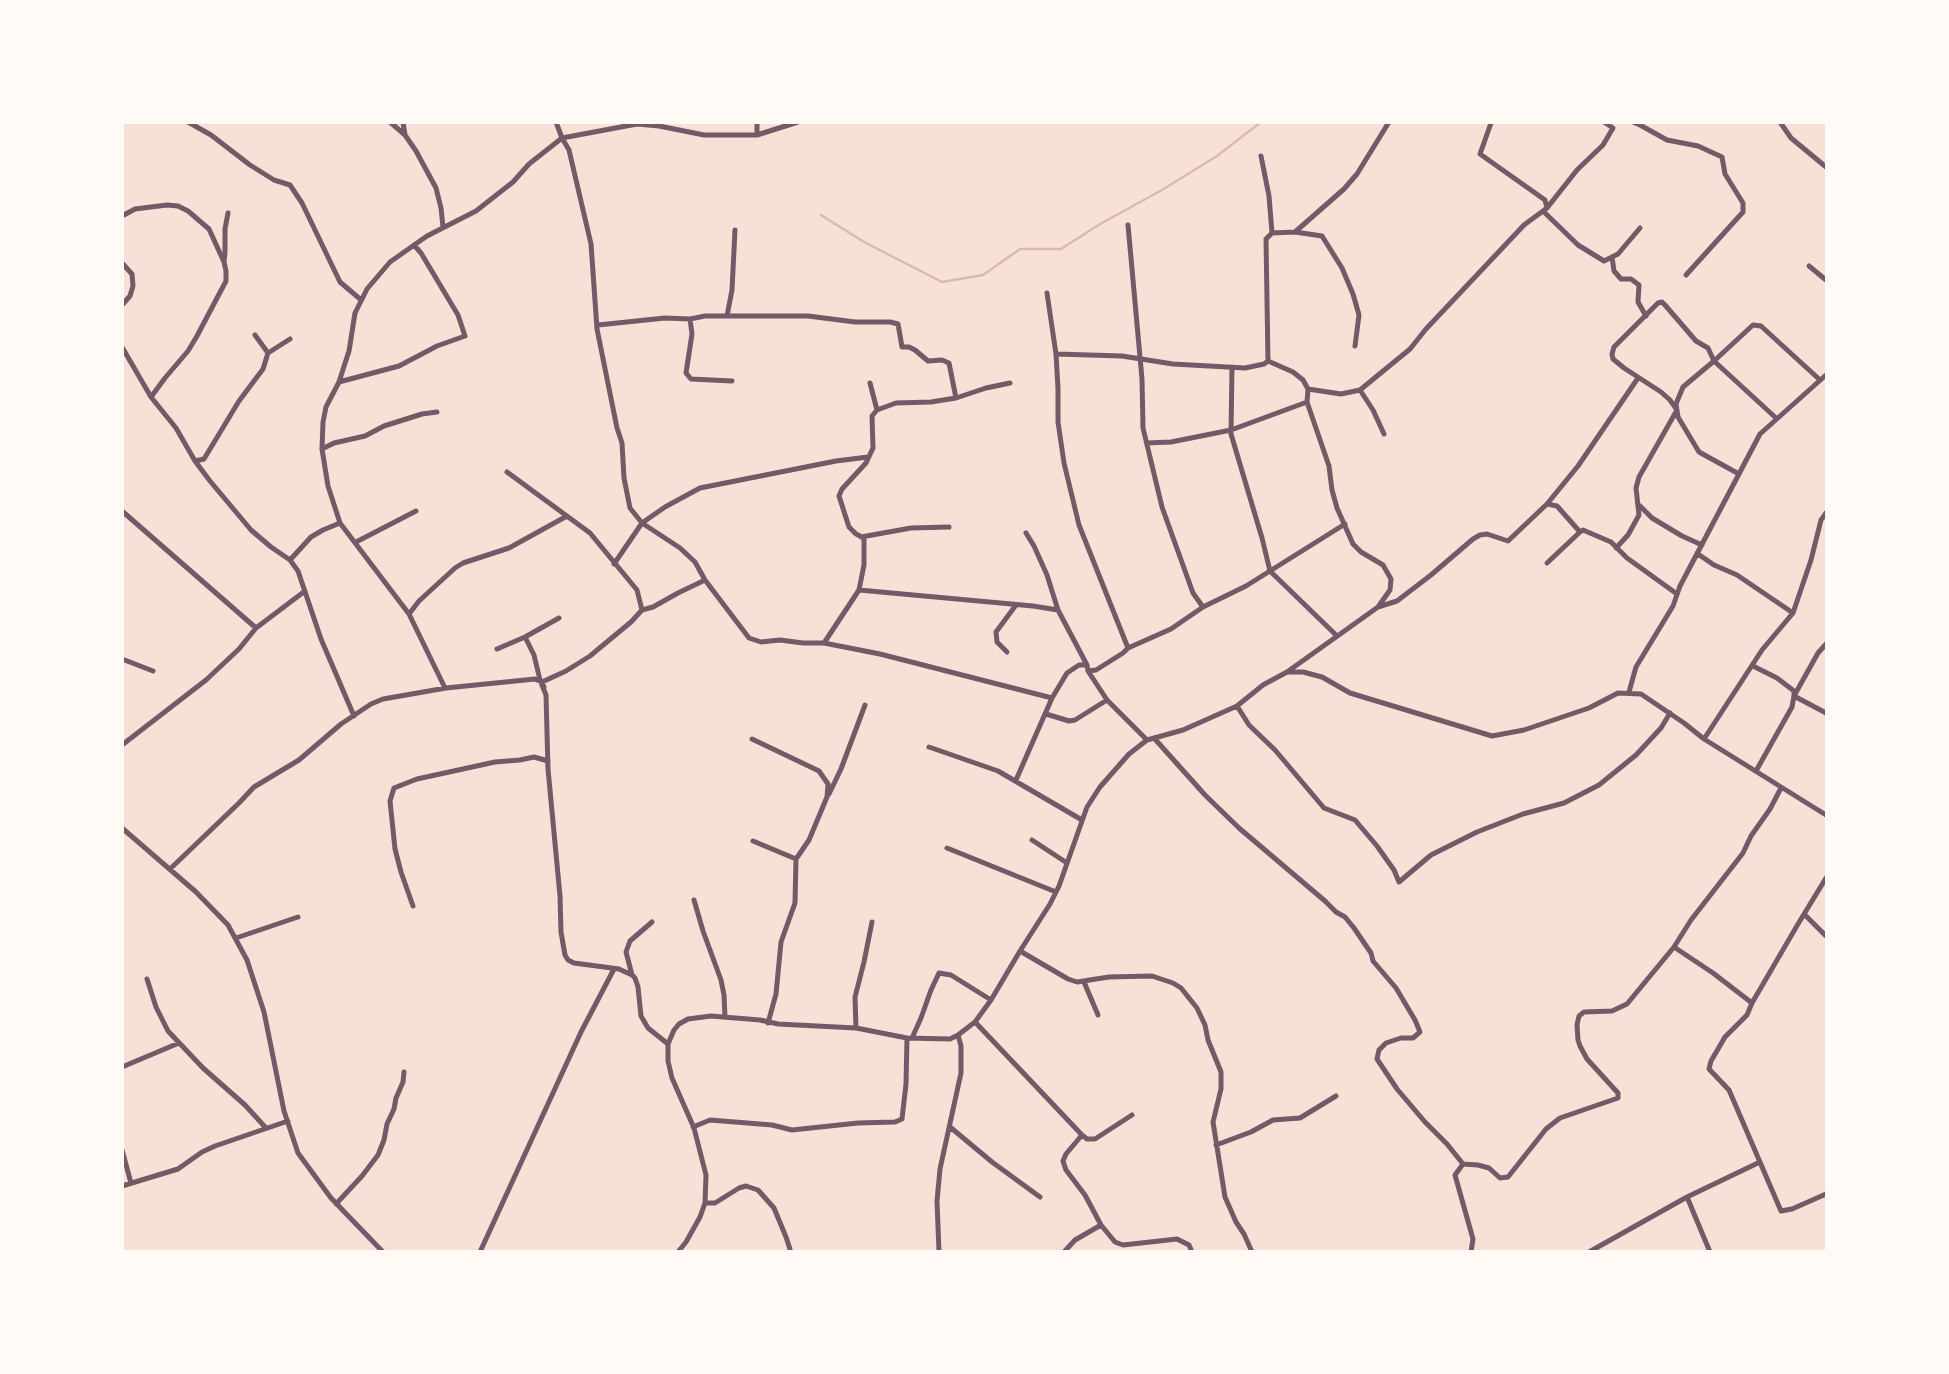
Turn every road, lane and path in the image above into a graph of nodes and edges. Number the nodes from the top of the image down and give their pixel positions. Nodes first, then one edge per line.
1 (188, 122) edge
2 (390, 122) edge
3 (403, 122) edge
4 (556, 122) edge
5 (757, 122) edge
6 (798, 122) edge
7 (1389, 122) edge
8 (1499, 122) edge
9 (1604, 122) edge
10 (1633, 122) edge
11 (1780, 122) edge
12 (1491, 123) edge
13 (618, 125) edge
14 (1615, 125) edge
15 (405, 135) junction
16 (757, 135) junction
17 (562, 138) junction
18 (1261, 156) dead end
19 (1826, 167) edge
20 (1545, 209) junction
21 (228, 213) dead end
22 (122, 216) edge
23 (1128, 225) dead end
24 (443, 227) junction
25 (1640, 228) dead end
26 (735, 230) dead end
27 (1295, 232) junction
28 (1272, 233) junction
29 (414, 245) junction
30 (1612, 257) junction
31 (223, 262) junction
32 (122, 263) edge
33 (1810, 266) dead end
34 (1686, 275) dead end
35 (1826, 280) edge
36 (1047, 293) dead end
37 (360, 299) junction
38 (122, 305) edge
39 (727, 316) junction
40 (1646, 316) junction
41 (690, 319) junction
42 (598, 325) junction
43 (255, 335) dead end
44 (290, 339) dead end
45 (1355, 346) dead end
46 (123, 348) edge
47 (268, 353) junction
48 (1056, 354) junction
49 (1140, 359) junction
50 (1268, 361) junction
51 (1714, 361) junction
52 (1232, 367) junction
53 (1826, 375) edge
54 (1638, 378) junction
55 (1820, 380) junction
56 (732, 381) dead end
57 (339, 382) junction
58 (870, 383) dead end
59 (1010, 383) dead end
60 (1308, 389) junction
61 (1360, 390) junction
62 (151, 397) junction
63 (956, 398) junction
64 (1307, 402) junction
65 (877, 410) junction
66 (1677, 410) junction
67 (437, 412) dead end
68 (1776, 418) junction
69 (1231, 430) junction
70 (1384, 434) dead end
71 (1147, 443) junction
72 (322, 449) junction
73 (868, 457) junction
74 (195, 461) junction
75 (507, 472) dead end
76 (1739, 474) junction
77 (1548, 504) junction
78 (1640, 506) junction
79 (122, 511) edge
80 (416, 511) dead end
81 (1826, 513) edge
82 (567, 516) junction
83 (340, 523) junction
84 (642, 523) junction
85 (1345, 524) junction
86 (949, 527) dead end
87 (1580, 532) junction
88 (1026, 533) dead end
89 (861, 537) junction
90 (356, 542) junction
91 (1702, 545) junction
92 (1616, 548) junction
93 (1698, 554) junction
94 (290, 560) junction
95 (1547, 563) dead end
96 (614, 565) junction
97 (1270, 571) junction
98 (705, 580) junction
99 (859, 590) junction
100 (305, 591) junction
101 (1677, 594) junction
102 (1016, 604) junction
103 (1203, 607) junction
104 (1378, 607) junction
105 (642, 610) junction
106 (1058, 610) junction
107 (1793, 613) junction
108 (409, 614) junction
109 (559, 618) dead end
110 (256, 628) junction
111 (1336, 635) junction
112 (525, 637) junction
113 (824, 643) junction
114 (1826, 644) edge
115 (1128, 648) junction
116 (497, 649) dead end
117 (1007, 652) dead end
118 (122, 659) edge
119 (1752, 666) junction
120 (1087, 668) junction
121 (153, 671) dead end
122 (1287, 672) junction
123 (542, 683) junction
124 (445, 688) junction
125 (1629, 692) junction
126 (1794, 696) junction
127 (1052, 698) junction
128 (1107, 700) junction
129 (864, 705) dead end
130 (1237, 706) junction
131 (1670, 713) junction
132 (1826, 713) edge
133 (1046, 714) junction
134 (354, 716) junction
135 (1154, 738) junction
136 (752, 739) dead end
137 (1704, 739) junction
138 (1147, 740) junction
139 (122, 745) edge
140 (929, 747) dead end
141 (548, 761) junction
142 (1756, 771) junction
143 (1016, 780) junction
144 (1781, 788) junction
145 (828, 797) junction
146 (1826, 815) edge
147 (1082, 820) junction
148 (122, 828) edge
149 (752, 841) dead end
150 (1032, 841) dead end
151 (947, 848) dead end
152 (796, 859) junction
153 (1067, 863) junction
154 (170, 869) junction
155 (1826, 878) edge
156 (1056, 892) junction
157 (694, 900) dead end
158 (413, 906) dead end
159 (1804, 914) junction
160 (298, 917) dead end
161 (652, 922) dead end
162 (872, 922) dead end
163 (1826, 936) edge
164 (236, 938) junction
165 (1674, 947) junction
166 (1020, 951) junction
167 (614, 969) junction
168 (632, 975) junction
169 (147, 979) dead end
170 (1084, 982) junction
171 (991, 1000) junction
172 (1752, 1003) junction
173 (1098, 1015) dead end
174 (725, 1017) junction
175 (975, 1022) junction
176 (768, 1023) junction
177 (856, 1028) junction
178 (958, 1035) junction
179 (909, 1038) junction
180 (179, 1043) junction
181 (668, 1044) junction
182 (122, 1067) edge
183 (404, 1072) dead end
184 (1336, 1096) dead end
185 (1132, 1115) dead end
186 (288, 1121) junction
187 (693, 1127) junction
188 (950, 1127) junction
189 (266, 1128) junction
190 (1082, 1135) junction
191 (1216, 1145) junction
192 (122, 1150) edge
193 (1760, 1162) junction
194 (1464, 1164) junction
195 (131, 1184) junction
196 (122, 1186) edge
197 (1826, 1194) edge
198 (1040, 1197) dead end
199 (1687, 1197) junction
200 (705, 1203) junction
201 (336, 1204) junction
202 (1101, 1225) junction
203 (1122, 1248) edge
204 (383, 1251) edge
205 (480, 1251) edge
206 (678, 1251) edge
207 (789, 1251) edge
208 (939, 1251) edge
209 (1064, 1251) edge
210 (1192, 1251) edge
211 (1252, 1251) edge
212 (1471, 1251) edge
213 (1590, 1251) edge
214 (1710, 1251) edge

1 - 37 street
2 - 15 street
3 - 15 street
4 - 17 street
5 - 16 street
6 - 16 street
7 - 27 street
8 - 12 street
9 - 14 street
10 - 34 street
11 - 19 street
12 - 20 street
13 - 16 street
13 - 17 street
14 - 20 street
15 - 24 street
17 - 24 street
17 - 42 street
18 - 28 street
20 - 30 street
20 - 61 street
21 - 31 street
22 - 31 street
23 - 49 street
24 - 29 street
25 - 30 street
26 - 39 street
27 - 28 street
27 - 45 street
28 - 50 street
29 - 37 street
29 - 57 street
30 - 40 street
31 - 62 street
32 - 38 street
33 - 35 street
36 - 48 street
37 - 57 street
39 - 41 street
39 - 63 street
40 - 51 street
40 - 54 street
41 - 42 street
41 - 56 street
42 - 84 street
43 - 47 street
44 - 47 street
46 - 62 street
47 - 74 street
48 - 49 street
48 - 115 street
49 - 52 street
49 - 71 street
50 - 52 street
50 - 60 street
51 - 55 street
51 - 66 street
51 - 68 street
52 - 69 street
53 - 55 street
54 - 66 street
54 - 77 street
55 - 68 street
57 - 72 street
58 - 65 street
59 - 63 street
60 - 61 street
60 - 64 street
61 - 70 street
62 - 74 street
63 - 65 street
64 - 69 street
64 - 85 street
65 - 73 street
66 - 76 street
66 - 78 street
67 - 72 street
68 - 76 street
69 - 71 street
69 - 97 street
71 - 103 street
72 - 83 street
73 - 84 street
73 - 89 street
74 - 94 street
75 - 82 street
76 - 91 street
77 - 87 street
77 - 104 street
78 - 91 street
78 - 92 street
79 - 110 street
80 - 90 street
81 - 107 street
82 - 96 street
82 - 108 street
83 - 90 street
83 - 94 street
84 - 96 street
84 - 98 street
85 - 97 street
85 - 104 street
86 - 89 street
87 - 92 street
87 - 95 street
88 - 106 street
89 - 99 street
90 - 108 street
91 - 93 street
92 - 101 street
93 - 101 street
93 - 107 street
94 - 100 street
96 - 105 street
97 - 103 street
97 - 111 street
98 - 105 street
98 - 113 street
99 - 102 street
99 - 113 street
100 - 110 street
100 - 134 street
101 - 125 street
102 - 106 street
102 - 117 street
103 - 115 street
104 - 111 street
105 - 123 street
106 - 120 street
107 - 119 street
108 - 124 street
109 - 112 street
110 - 139 street
111 - 122 street
112 - 116 street
112 - 123 street
113 - 127 street
114 - 126 street
115 - 120 street
118 - 121 street
119 - 126 street
119 - 137 street
120 - 127 street
120 - 128 street
122 - 125 street
122 - 130 street
123 - 124 street
123 - 141 street
124 - 134 street
125 - 131 street
126 - 132 street
126 - 142 street
127 - 133 street
128 - 133 street
128 - 138 street
129 - 145 street
130 - 131 street
130 - 135 street
131 - 137 street
133 - 143 street
134 - 154 street
135 - 138 street
135 - 194 street
136 - 145 street
137 - 142 street
138 - 147 street
140 - 143 street
141 - 158 street
141 - 167 street
142 - 144 street
143 - 147 street
144 - 146 street
144 - 165 street
145 - 152 street
147 - 153 street
148 - 154 street
149 - 152 street
150 - 153 street
151 - 156 street
152 - 176 street
153 - 156 street
154 - 164 street
155 - 159 street
156 - 166 street
157 - 174 street
159 - 163 street
159 - 172 street
160 - 164 street
161 - 168 street
162 - 177 street
164 - 186 street
165 - 172 street
165 - 194 street
166 - 170 street
166 - 171 street
167 - 168 street
167 - 205 street
168 - 181 street
169 - 180 street
170 - 173 street
170 - 191 street
171 - 175 street
171 - 179 street
172 - 193 street
174 - 176 street
174 - 181 street
175 - 178 street
175 - 190 street
176 - 177 street
177 - 179 street
178 - 179 street
178 - 188 street
179 - 187 street
180 - 182 street
180 - 189 street
181 - 187 street
183 - 201 street
184 - 191 street
185 - 190 street
186 - 189 street
186 - 201 street
187 - 200 street
188 - 198 street
188 - 208 street
189 - 195 street
190 - 202 street
191 - 211 street
192 - 195 street
193 - 197 street
193 - 199 street
194 - 212 street
195 - 196 street
199 - 213 street
199 - 214 street
200 - 206 street
200 - 207 street
201 - 204 street
202 - 203 street
202 - 209 street
203 - 210 street

